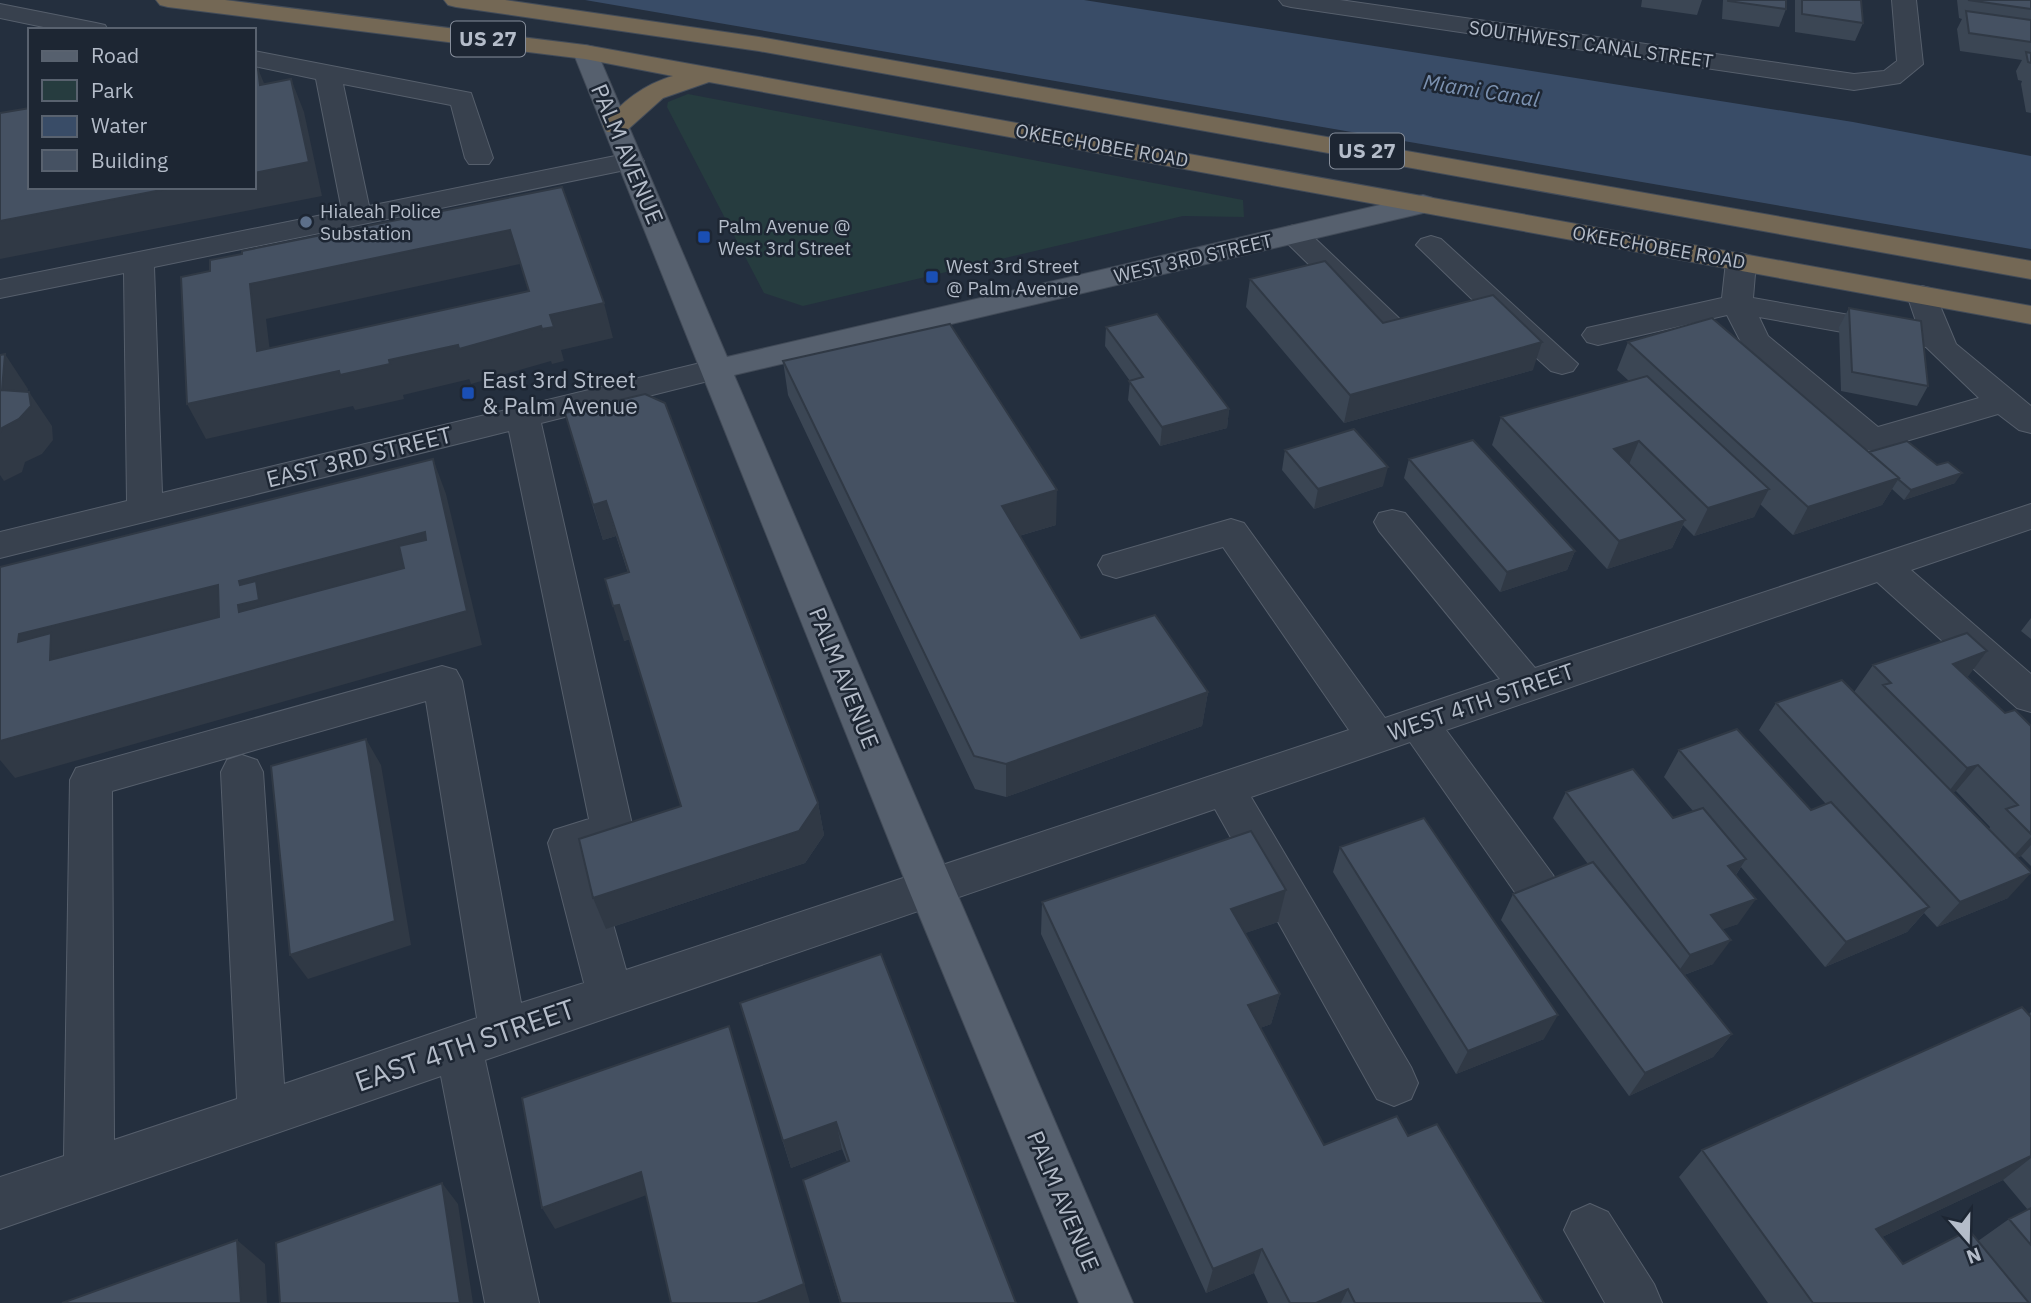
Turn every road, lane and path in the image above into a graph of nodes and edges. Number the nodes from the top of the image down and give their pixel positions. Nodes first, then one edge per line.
1 (168, 0) edge
2 (456, 0) edge
3 (1291, 0) edge
4 (1904, 0) edge
5 (536, 10) junction
6 (0, 11) edge
7 (86, 28) edge
8 (585, 52) junction
9 (256, 59) edge
10 (328, 73) junction
11 (712, 75) junction
12 (266, 84) edge
13 (616, 126) junction
14 (479, 158) dead end
15 (630, 160) junction
16 (1423, 204) junction
17 (357, 217) junction
18 (1294, 234) junction
19 (1431, 245) dead end
20 (1946, 255) junction
21 (139, 260) junction
22 (1741, 262) junction
23 (2031, 270) edge
24 (0, 289) edge
25 (1922, 295) junction
26 (1737, 304) junction
27 (1497, 306) junction
28 (2031, 315) edge
29 (1598, 335) dead end
30 (1939, 340) junction
31 (1562, 364) dead end
32 (717, 369) junction
33 (2003, 402) junction
34 (523, 417) junction
35 (2031, 422) edge
36 (145, 510) junction
37 (2031, 516) edge
38 (1392, 522) dead end
39 (0, 545) edge
40 (1116, 565) dead end
41 (1882, 566) junction
42 (1528, 686) junction
43 (2031, 697) edge
44 (1419, 723) junction
45 (1376, 737) junction
46 (242, 772) dead end
47 (1225, 789) junction
48 (930, 888) junction
49 (1537, 888) edge
50 (610, 996) junction
51 (480, 1039) junction
52 (1394, 1083) dead end
53 (262, 1115) junction
54 (89, 1173) junction
55 (0, 1203) edge
56 (1590, 1230) dead end
57 (512, 1303) edge
58 (1106, 1303) edge
59 (1635, 1303) edge

1 - 8 highway, OKEECHOBEE ROAD / US 27
2 - 5 highway, OKEECHOBEE ROAD / US 27
3 - 4 street, SOUTHWEST CANAL STREET
5 - 8 highway
5 - 20 highway, OKEECHOBEE ROAD / US 27
6 - 7 street
8 - 11 highway, OKEECHOBEE ROAD / US 27
8 - 13 main road, PALM AVENUE
9 - 10 street
10 - 12 street
10 - 14 street
10 - 17 street
11 - 13 highway
11 - 16 highway, OKEECHOBEE ROAD / US 27
13 - 15 main road, PALM AVENUE
15 - 17 street
15 - 32 main road, PALM AVENUE
16 - 18 main road, WEST 3RD STREET
16 - 20 highway
16 - 22 highway, OKEECHOBEE ROAD / US 27
17 - 21 street
18 - 27 street
18 - 32 main road, WEST 3RD STREET
19 - 27 street
20 - 23 highway, OKEECHOBEE ROAD / US 27
21 - 24 street
21 - 36 street
22 - 25 highway, OKEECHOBEE ROAD / US 27
22 - 26 street
25 - 28 highway, OKEECHOBEE ROAD / US 27
25 - 30 street
26 - 29 street
26 - 30 street
26 - 33 street
27 - 31 street
30 - 33 street
32 - 34 street, EAST 3RD STREET
32 - 48 main road, PALM AVENUE
33 - 35 street
34 - 36 street, EAST 3RD STREET
34 - 50 street
36 - 39 street, EAST 3RD STREET
37 - 41 street, WEST 4TH STREET
38 - 42 street
40 - 45 street
41 - 42 street, WEST 4TH STREET
41 - 43 street
42 - 44 street, WEST 4TH STREET
44 - 45 street, WEST 4TH STREET
44 - 49 street
45 - 47 street, WEST 4TH STREET
46 - 53 street
47 - 48 street, WEST 4TH STREET
47 - 52 street
48 - 50 street, EAST 4TH STREET
48 - 58 main road, PALM AVENUE
50 - 51 street, EAST 4TH STREET
51 - 53 street, EAST 4TH STREET
51 - 54 street
51 - 57 street
53 - 54 street, EAST 4TH STREET
54 - 55 street, EAST 4TH STREET
56 - 59 street

